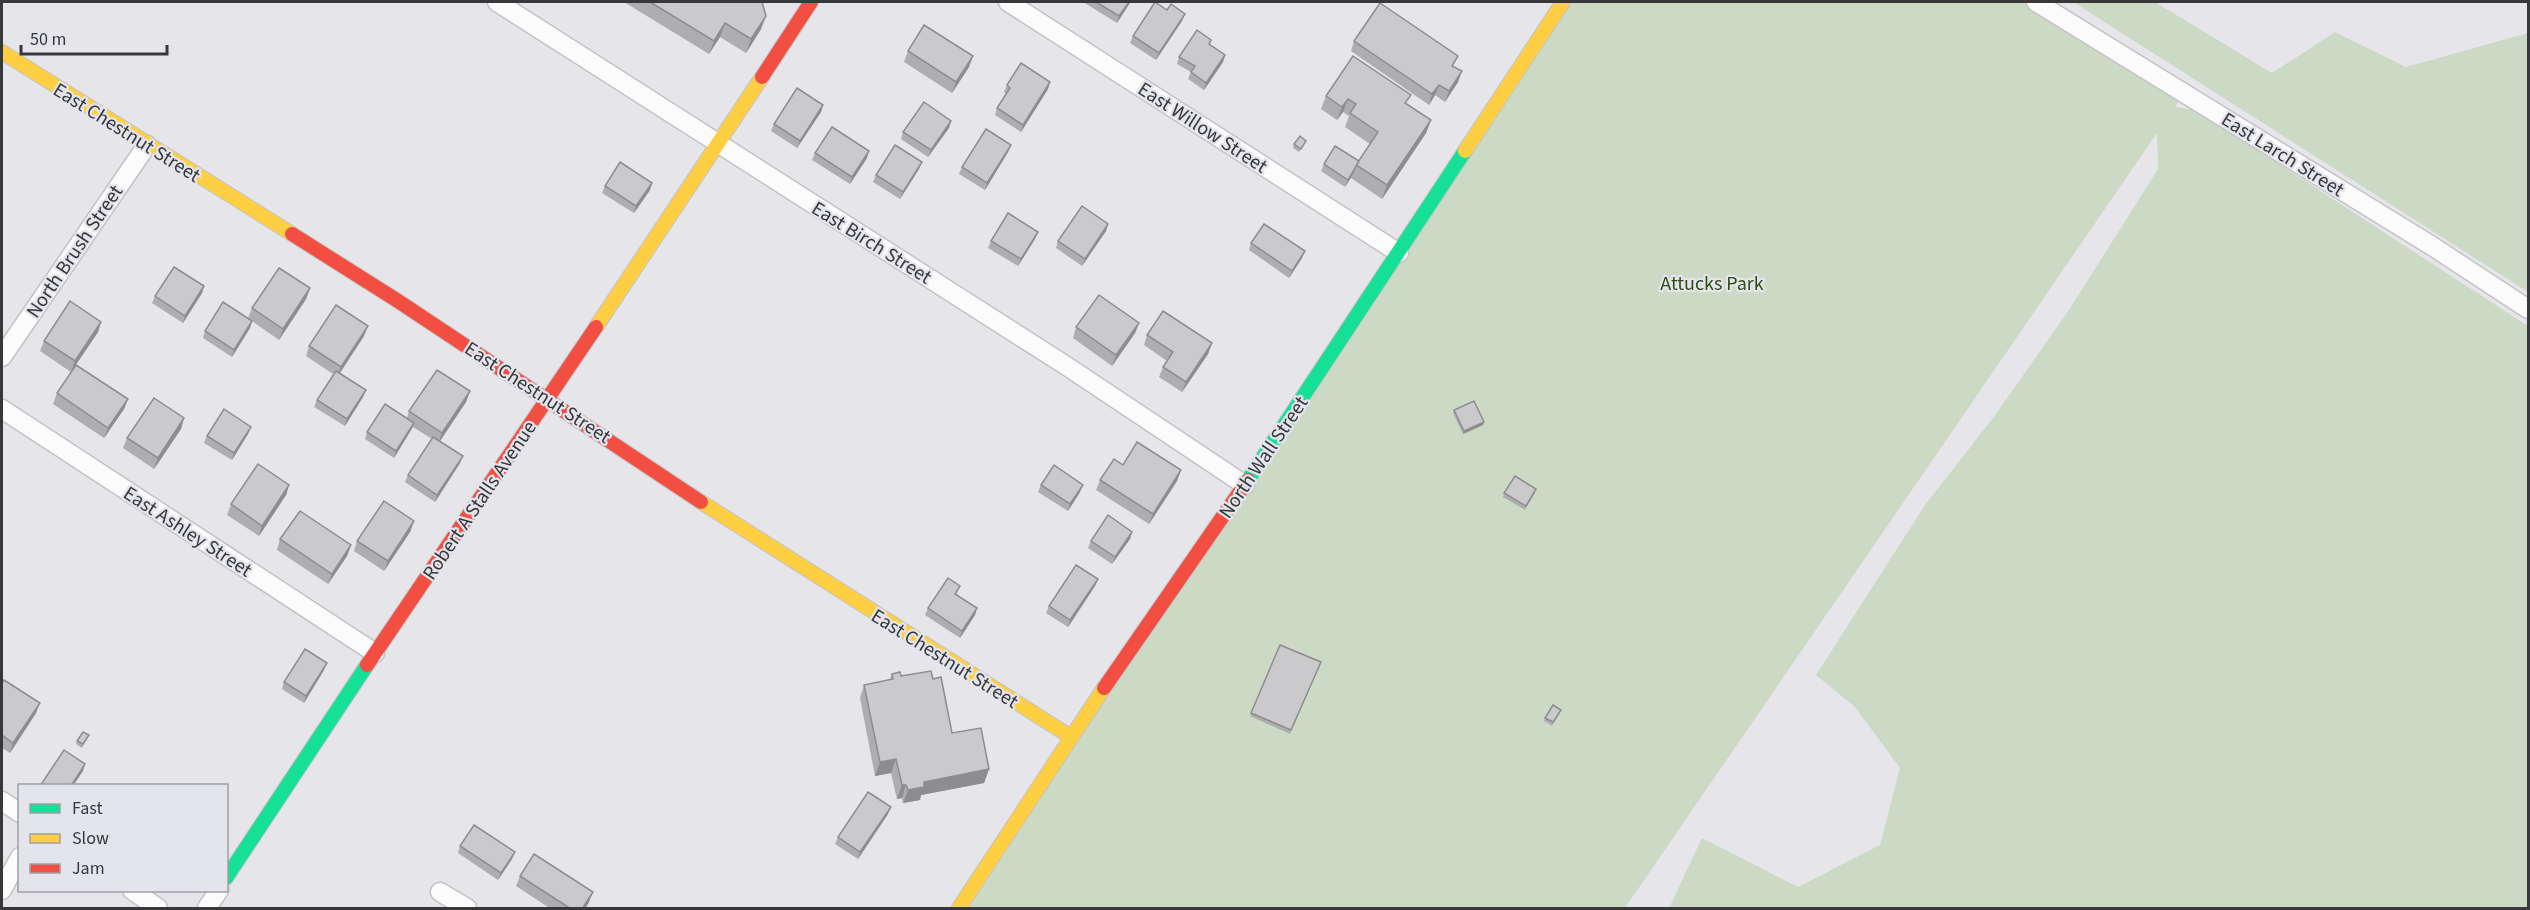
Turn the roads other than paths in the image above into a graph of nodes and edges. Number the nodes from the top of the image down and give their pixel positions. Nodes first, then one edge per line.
1 (497, 2) edge
2 (811, 2) edge
3 (1008, 2) edge
4 (2036, 2) edge
5 (1555, 4) edge
6 (2, 52) edge
7 (717, 144) junction
8 (147, 145) junction
9 (1399, 253) junction
10 (2529, 309) edge
11 (2, 357) edge
12 (549, 399) junction
13 (2, 409) edge
14 (1245, 484) junction
15 (375, 653) junction
16 (1071, 737) junction
17 (2, 801) edge
18 (18, 812) edge
19 (18, 861) edge
20 (228, 876) edge
21 (2, 890) edge
22 (133, 892) edge
23 (218, 892) edge
24 (440, 892) dead end
25 (158, 909) edge
26 (207, 909) edge
27 (467, 909) edge
28 (959, 909) edge

1 - 7 street, East Birch Street
2 - 7 street, Robert A Stalls Avenue
3 - 9 street, East Willow Street
4 - 10 street, East Larch Street
5 - 9 street, North Wall Street
6 - 8 street, East Chestnut Street
7 - 12 street, Robert A Stalls Avenue
7 - 14 street, East Birch Street
8 - 11 street, North Brush Street
8 - 12 street, East Chestnut Street
9 - 14 street, North Wall Street
12 - 15 street, Robert A Stalls Avenue
12 - 16 street, East Chestnut Street
13 - 15 street, East Ashley Street
14 - 16 street, North Wall Street
15 - 20 street, Robert A Stalls Avenue
16 - 28 street, North Wall Street
17 - 18 street
19 - 21 street
22 - 25 street
23 - 26 street
24 - 27 street

